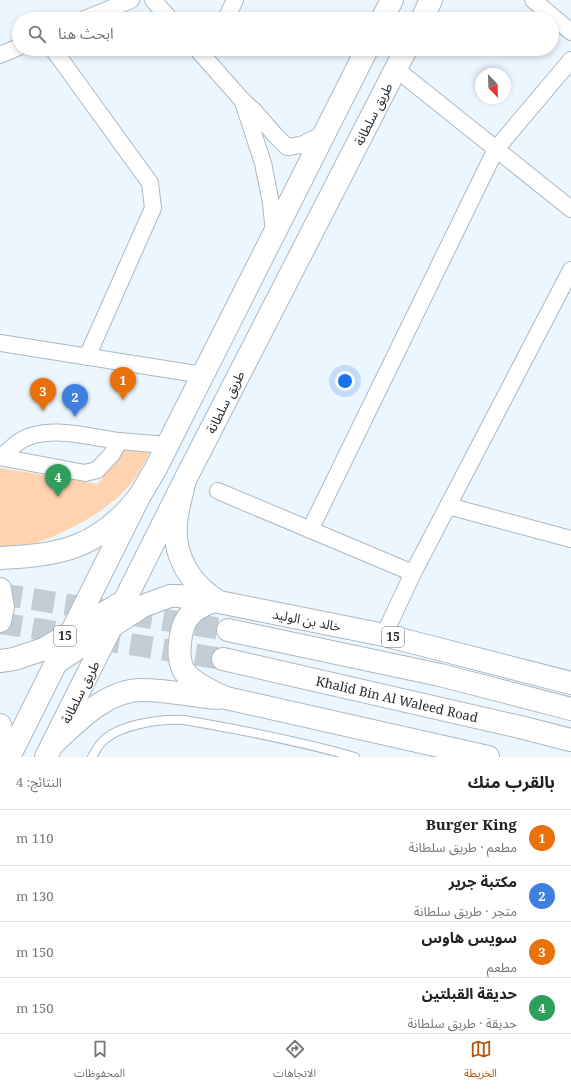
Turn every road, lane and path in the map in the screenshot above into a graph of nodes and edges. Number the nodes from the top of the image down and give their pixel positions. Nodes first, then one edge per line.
1 (131, 0) edge
2 (153, 0) edge
3 (236, 0) edge
4 (392, 0) edge
5 (431, 0) edge
6 (533, 0) edge
7 (102, 12) edge
8 (164, 12) edge
9 (230, 12) edge
10 (386, 12) edge
11 (425, 12) edge
12 (548, 12) edge
13 (559, 21) edge
14 (570, 30) edge
15 (12, 50) edge
16 (0, 55) edge
17 (57, 56) edge
18 (207, 56) edge
19 (364, 56) edge
20 (402, 56) edge
21 (571, 60) edge
22 (396, 69) junction
23 (242, 100) junction
24 (326, 132) junction
25 (496, 148) junction
26 (571, 209) edge
27 (274, 235) junction
28 (571, 270) edge
29 (0, 343) edge
30 (87, 357) junction
31 (203, 375) junction
32 (119, 441) junction
33 (167, 445) junction
34 (0, 457) edge
35 (184, 484) junction
36 (218, 491) dead end
37 (139, 497) junction
38 (448, 506) junction
39 (310, 530) junction
40 (571, 539) edge
41 (0, 558) edge
42 (412, 574) junction
43 (0, 589) edge
44 (126, 600) junction
45 (217, 602) junction
46 (0, 621) edge
47 (113, 625) junction
48 (228, 630) tunnel mouth
49 (72, 631) junction
50 (384, 635) junction
51 (223, 659) tunnel mouth
52 (0, 661) edge
53 (56, 663) junction
54 (571, 684) edge
55 (222, 696) junction
56 (571, 709) edge
57 (0, 725) edge
58 (571, 740) edge
59 (50, 750) edge
60 (2, 757) edge
61 (9, 757) edge
62 (92, 757) edge
63 (355, 757) edge
64 (488, 757) edge

1 - 7 street
2 - 8 street
3 - 9 street
4 - 10 main road
5 - 11 main road
6 - 12 street
13 - 14 street
15 - 16 street
17 - 30 street
18 - 23 street
19 - 24 main road
20 - 22 main road, طريق سلطانة
21 - 25 street
22 - 25 street
22 - 35 main road, طريق سلطانة
23 - 24 street
23 - 27 street
24 - 27 main road
25 - 26 street
25 - 39 street
27 - 31 main road
28 - 38 street
29 - 30 street
30 - 31 street
31 - 33 main road
32 - 33 street
32 - 34 street
32 - 34 street
33 - 37 main road
35 - 44 main road, طريق سلطانة
35 - 45 main road
36 - 39 street
37 - 41 main road
37 - 49 main road
38 - 40 street
38 - 42 street
39 - 42 street
42 - 50 street
43 - 46 main road
44 - 47 main road, طريق سلطانة
44 - 49 main road, 15
45 - 47 main road, خالد بن الوليد / 15
45 - 50 main road, خالد بن الوليد / 15
45 - 55 main road
47 - 53 main road, خالد بن الوليد / 15
47 - 59 main road, طريق سلطانة
48 - 56 main road
49 - 52 main road, 15
49 - 53 main road
50 - 54 main road, خالد بن الوليد / 15
51 - 58 main road, Khalid Bin Al Waleed Road
53 - 61 main road
55 - 59 main road
55 - 64 main road
57 - 60 main road
62 - 63 lane

